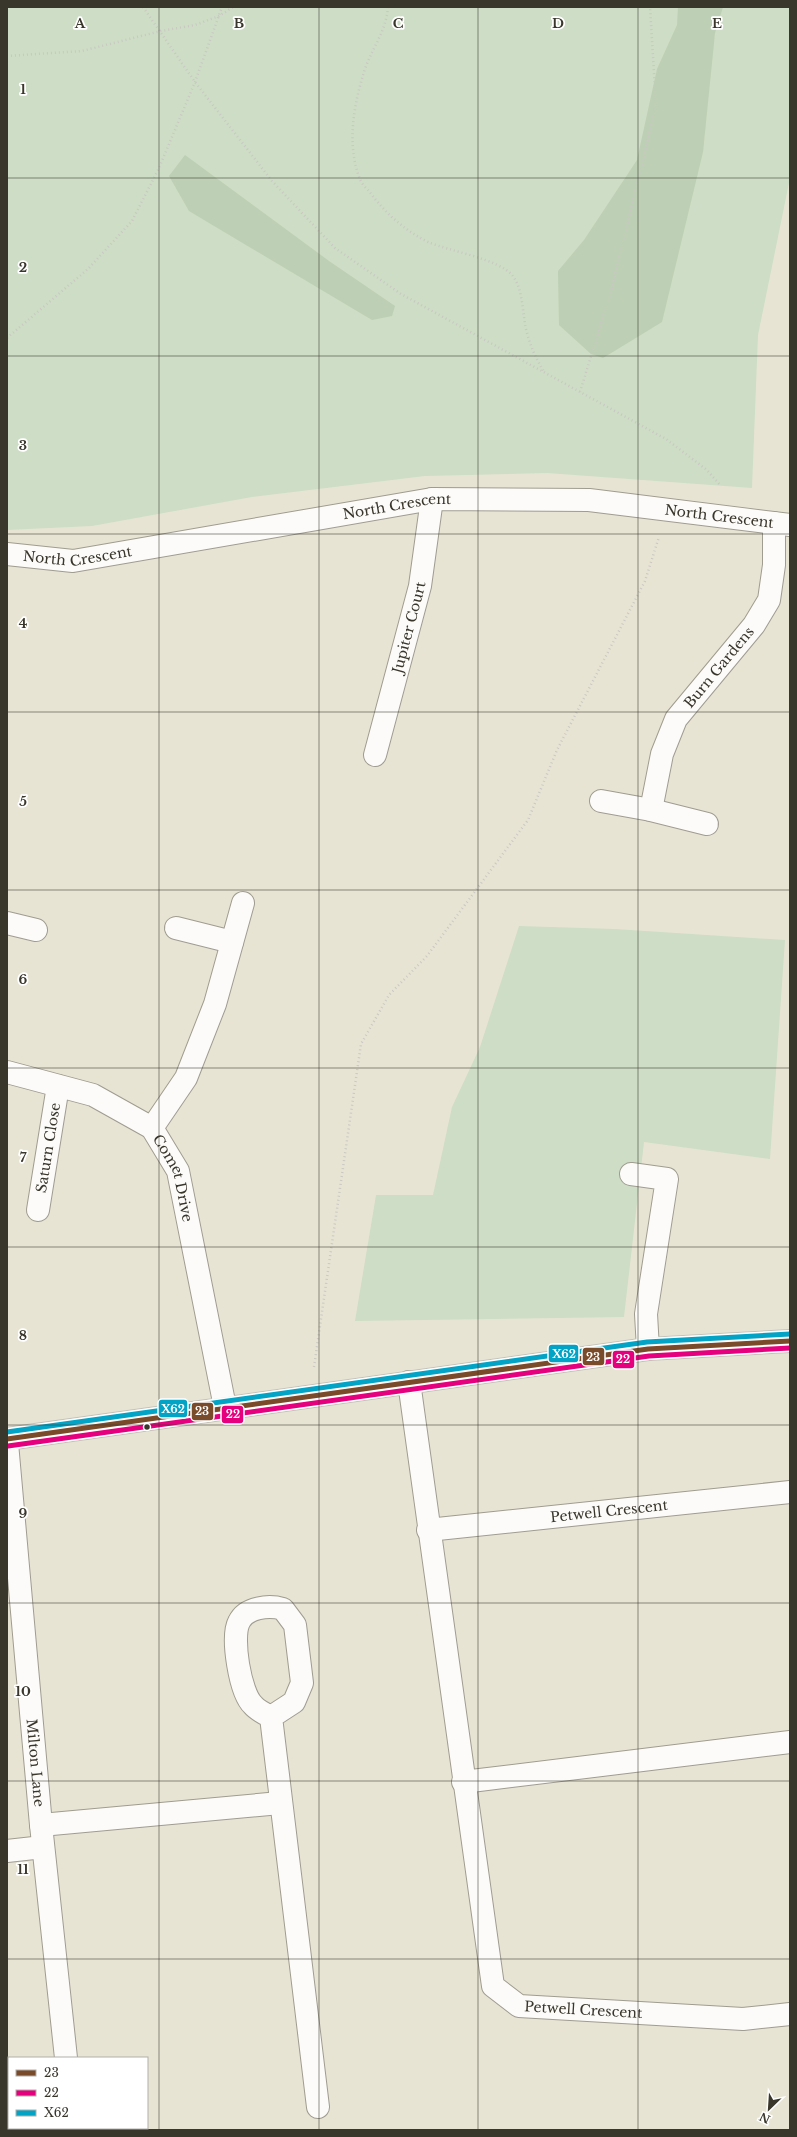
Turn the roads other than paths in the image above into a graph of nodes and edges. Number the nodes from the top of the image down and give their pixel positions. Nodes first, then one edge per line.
1 (432, 499) junction
2 (782, 524) edge
3 (7, 554) edge
4 (375, 755) dead end
5 (601, 801) dead end
6 (651, 810) junction
7 (707, 824) dead end
8 (243, 902) dead end
9 (7, 922) edge
10 (176, 928) dead end
11 (36, 930) dead end
12 (232, 942) junction
13 (7, 1072) edge
14 (58, 1086) junction
15 (152, 1128) junction
16 (631, 1174) dead end
17 (38, 1210) dead end
18 (790, 1341) edge
19 (648, 1349) junction
20 (409, 1382) junction
21 (226, 1407) junction
22 (7, 1439) edge
23 (7, 1443) edge
24 (790, 1492) edge
25 (428, 1530) junction
26 (271, 1717) junction
27 (790, 1742) edge
28 (463, 1782) junction
29 (280, 1803) junction
30 (41, 1824) junction
31 (43, 1847) junction
32 (7, 1851) edge
33 (790, 2014) edge
34 (66, 2057) edge
35 (318, 2107) dead end

1 - 2 street, North Crescent
1 - 3 street, North Crescent
1 - 4 street, Jupiter Court
2 - 6 street, Burn Gardens
5 - 6 street
6 - 7 street
8 - 12 street, Comet Drive
9 - 11 street
10 - 12 street
12 - 15 street, Comet Drive
13 - 14 street, Saturn Close
14 - 15 street, Saturn Close
14 - 17 street, Saturn Close
15 - 21 street, Comet Drive
16 - 19 street
18 - 19 main road
19 - 20 main road
20 - 21 main road
20 - 25 street, Petwell Crescent
21 - 22 main road
23 - 30 street, Milton Lane
24 - 25 street, Petwell Crescent
25 - 28 street, Petwell Crescent
26 - 26 street
26 - 29 street
27 - 28 street
28 - 33 street, Petwell Crescent
29 - 30 street
29 - 35 street
30 - 31 street, Milton Lane
31 - 32 street
31 - 34 street, Milton Lane

